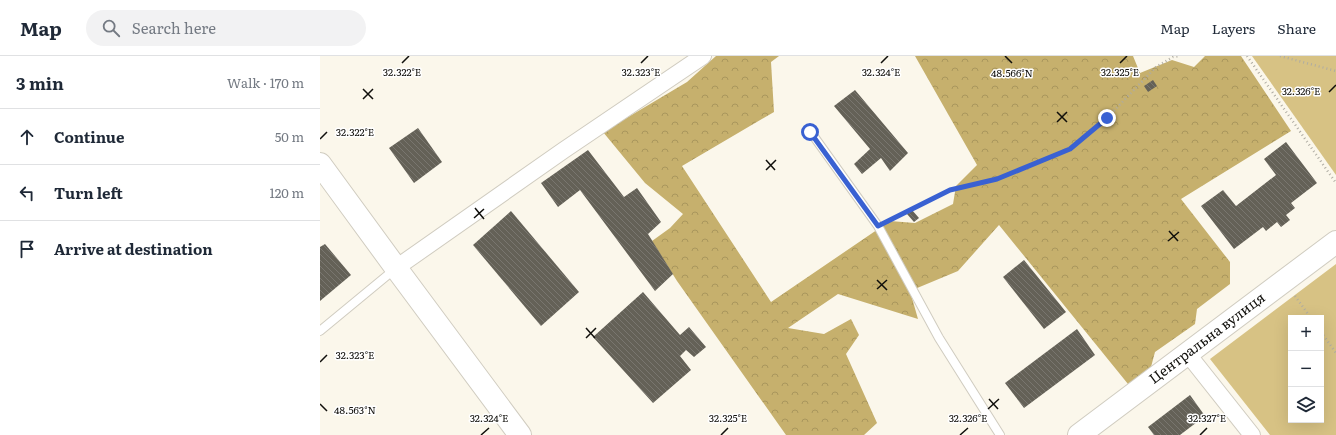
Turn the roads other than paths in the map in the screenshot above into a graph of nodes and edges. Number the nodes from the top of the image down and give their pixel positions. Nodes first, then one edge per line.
1 (703, 56) edge
2 (810, 132) dead end
3 (320, 164) edge
4 (1336, 242) edge
5 (396, 268) junction
6 (320, 331) edge
7 (1187, 353) junction
8 (520, 435) edge
9 (1000, 435) edge
10 (1079, 435) edge
11 (1252, 435) edge

1 - 5 street
2 - 9 lane
3 - 5 street
4 - 7 street, Центральна вулиця
5 - 6 lane
5 - 8 street
7 - 10 street, Центральна вулиця
7 - 11 street

